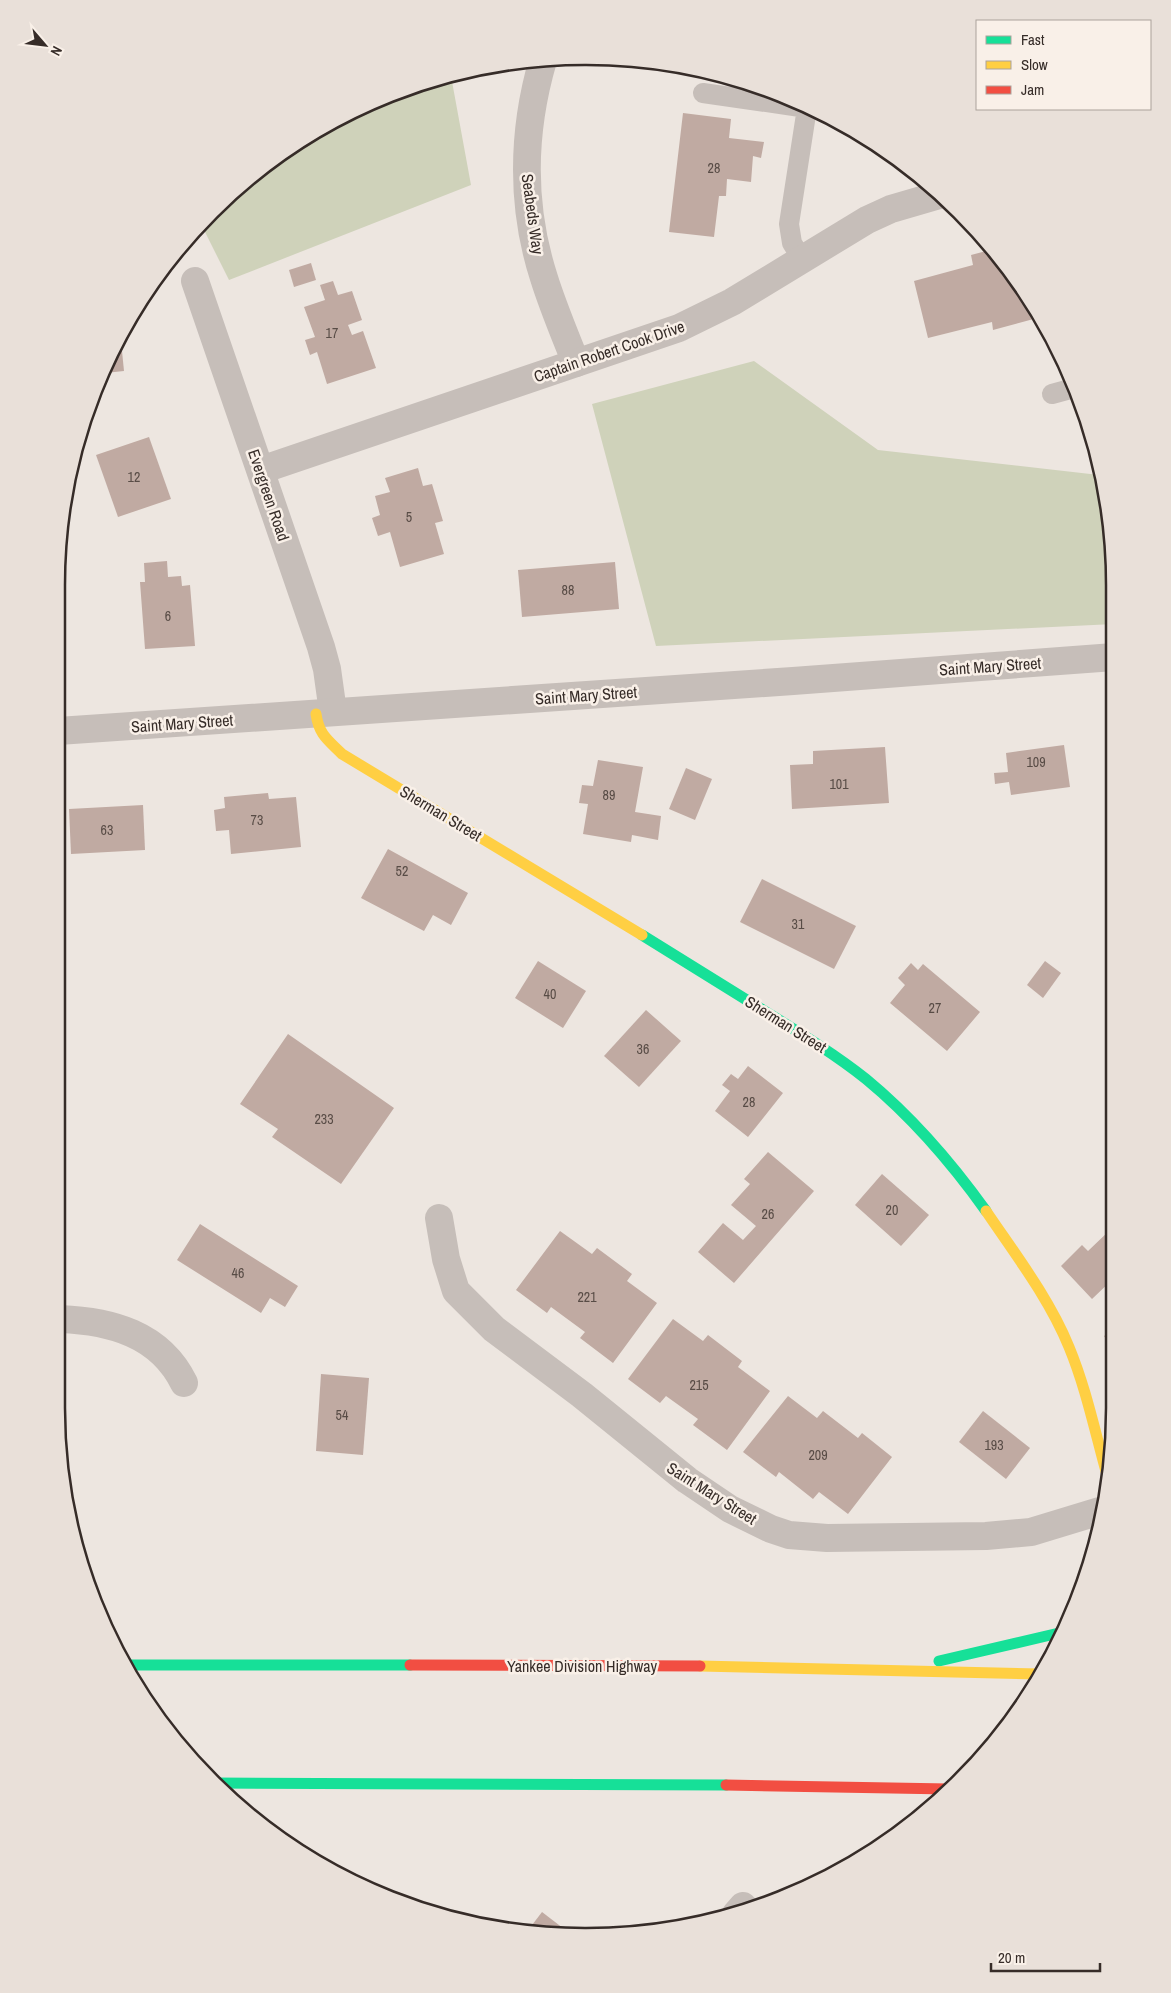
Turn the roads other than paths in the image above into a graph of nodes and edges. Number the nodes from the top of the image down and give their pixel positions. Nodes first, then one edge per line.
1 (540, 67) edge
2 (702, 93) dead end
3 (785, 105) edge
4 (805, 114) edge
5 (932, 196) edge
6 (802, 259) junction
7 (195, 281) dead end
8 (576, 363) junction
9 (1067, 390) edge
10 (1052, 394) dead end
11 (261, 470) junction
12 (1106, 658) edge
13 (325, 713) junction
14 (65, 731) edge
15 (439, 1218) dead end
16 (65, 1319) edge
17 (184, 1383) dead end
18 (1103, 1461) edge
19 (1095, 1512) edge
20 (1054, 1634) edge
21 (133, 1665) edge
22 (900, 1670) junction
23 (1032, 1674) edge
24 (225, 1783) edge
25 (906, 1788) junction
26 (940, 1789) edge
27 (933, 1795) edge

1 - 8 street, Seabeds Way
2 - 3 lane
4 - 6 lane
5 - 6 street, Captain Robert Cook Drive
6 - 8 street, Captain Robert Cook Drive
7 - 11 street, Evergreen Road
8 - 11 street, Captain Robert Cook Drive
9 - 10 lane
11 - 13 street, Evergreen Road
12 - 13 street, Saint Mary Street
13 - 14 street, Saint Mary Street
13 - 18 main road, Sherman Street
15 - 19 street, Saint Mary Street
16 - 17 street
20 - 22 main road
21 - 22 main road, Yankee Division Highway
22 - 23 main road, Yankee Division Highway
24 - 25 main road
25 - 26 main road
25 - 27 main road

